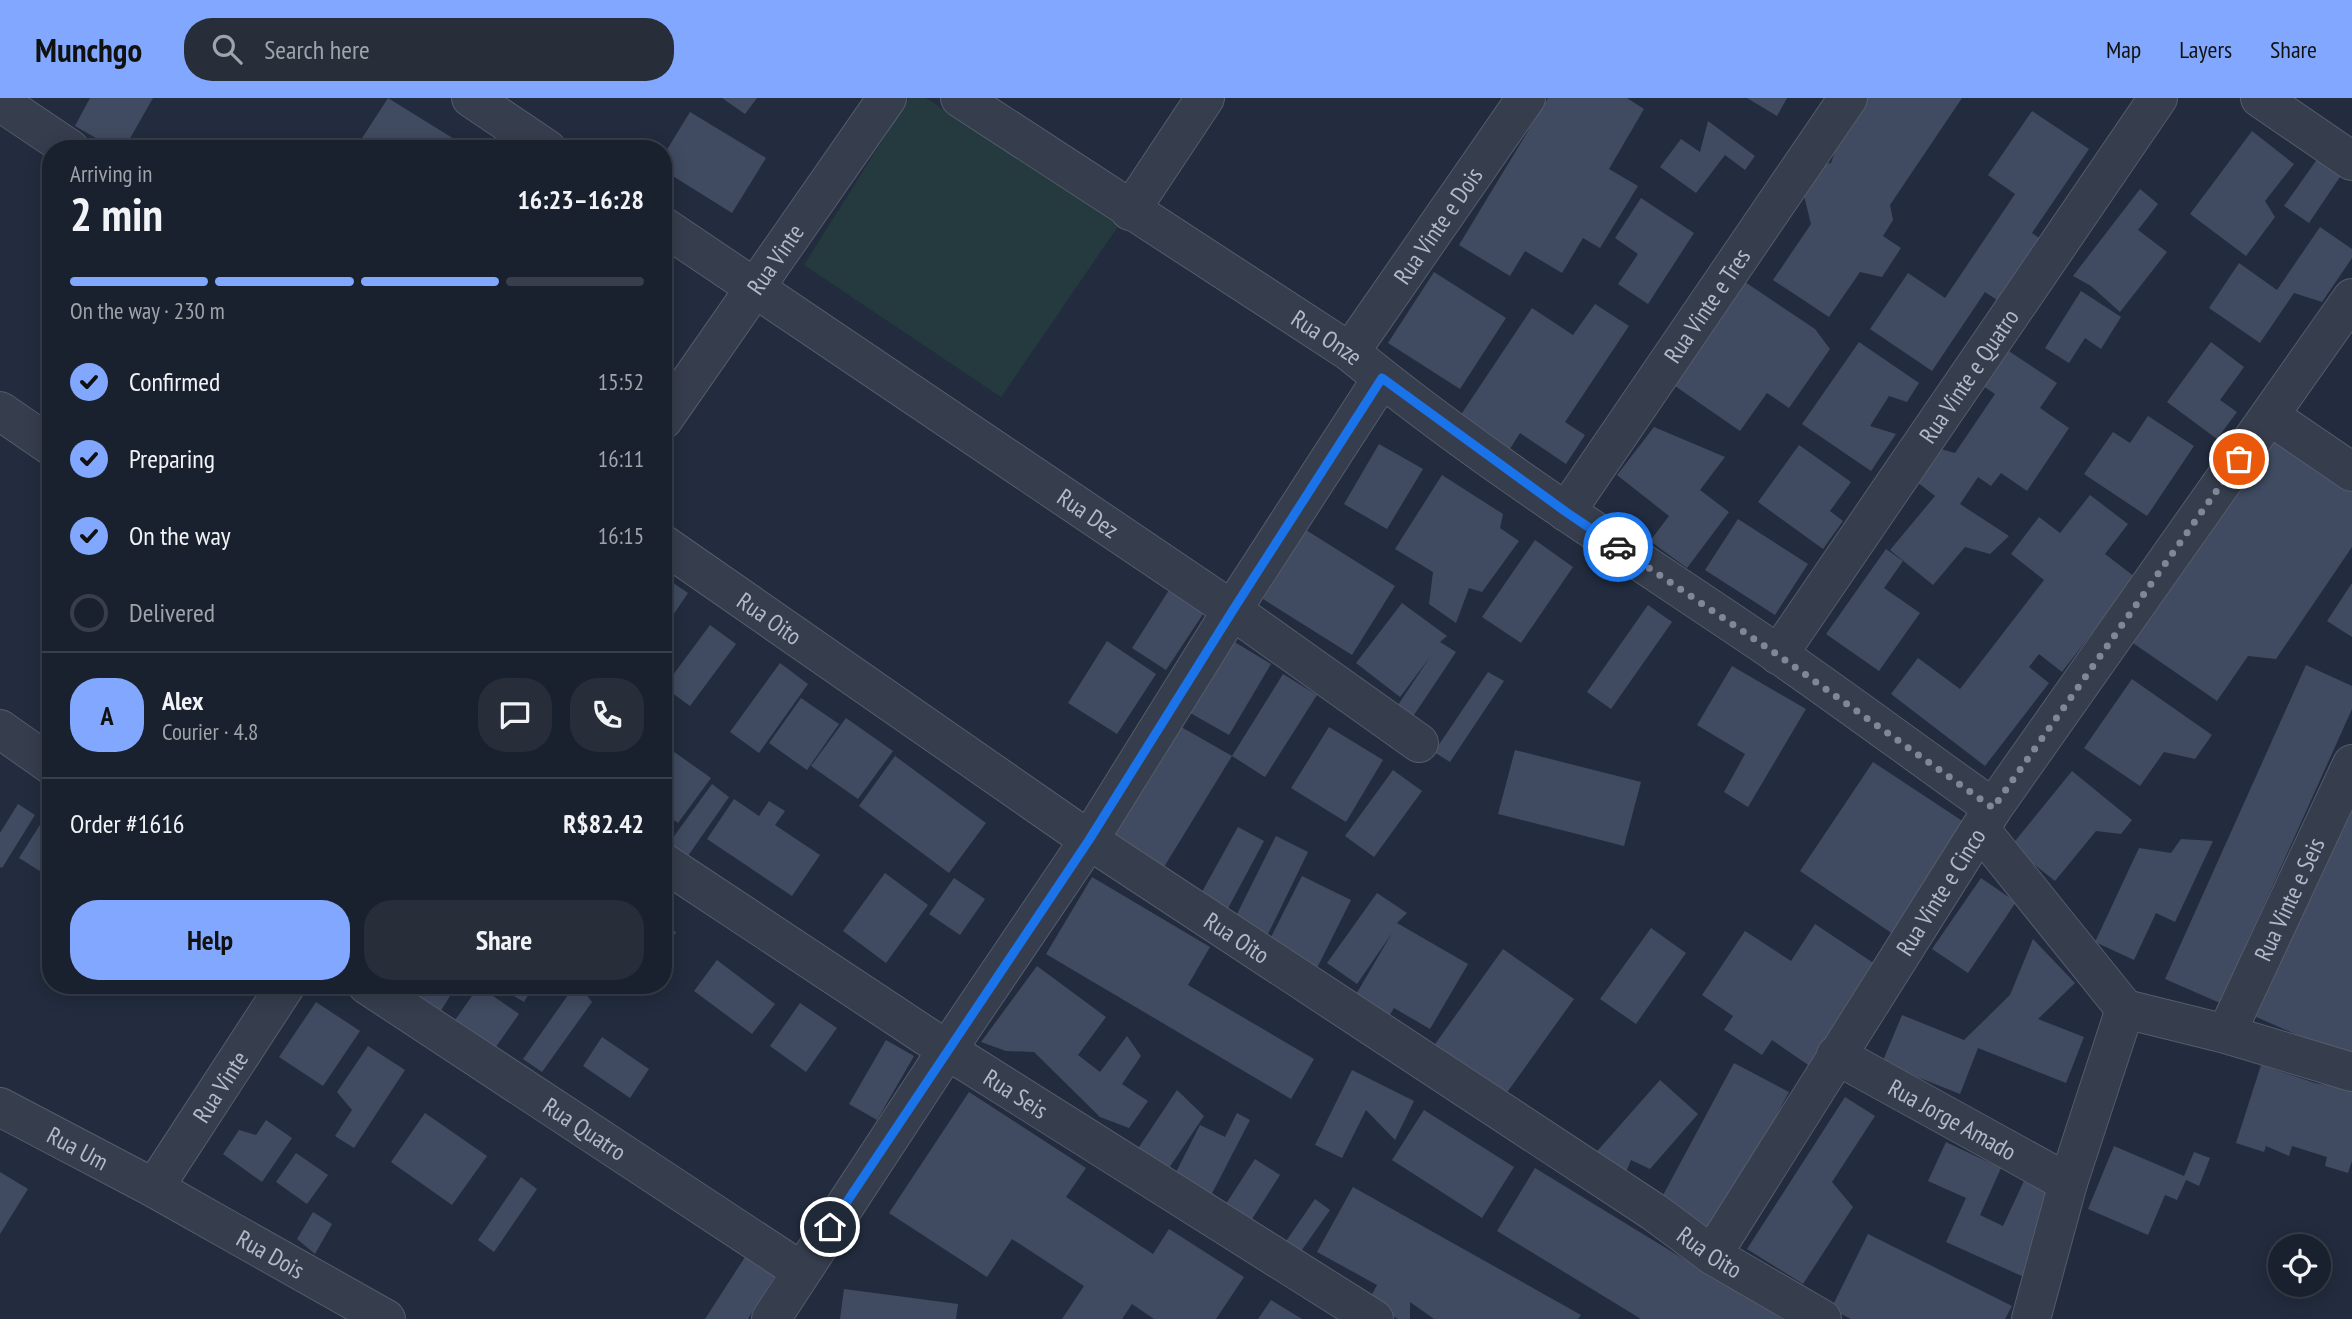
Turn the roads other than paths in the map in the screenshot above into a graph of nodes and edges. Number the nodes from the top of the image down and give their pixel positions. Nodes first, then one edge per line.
1 (471, 98) edge
2 (887, 98) edge
3 (960, 98) edge
4 (1205, 98) edge
5 (1527, 98) edge
6 (1848, 98) edge
7 (2158, 98) edge
8 (2260, 98) edge
9 (0, 102) edge
10 (57, 140) edge
11 (534, 140) edge
12 (2352, 161) edge
13 (1130, 211) junction
14 (672, 232) edge
15 (754, 287) junction
16 (2352, 298) edge
17 (1350, 352) junction
18 (1382, 378) junction
19 (672, 407) edge
20 (0, 411) edge
21 (2270, 416) junction
22 (42, 440) edge
23 (2352, 472) edge
24 (1566, 512) junction
25 (672, 550) edge
26 (1233, 610) junction
27 (1778, 655) junction
28 (0, 729) edge
29 (1419, 743) dead end
30 (42, 759) edge
31 (2352, 765) edge
32 (1987, 818) junction
33 (1089, 840) junction
34 (672, 868) edge
35 (280, 994) edge
36 (381, 994) edge
37 (2125, 1009) junction
38 (2226, 1034) junction
39 (947, 1050) junction
40 (1836, 1055) junction
41 (2352, 1072) edge
42 (0, 1107) edge
43 (2068, 1183) junction
44 (154, 1188) junction
45 (1712, 1255) junction
46 (801, 1271) junction
47 (386, 1319) edge
48 (771, 1319) edge
49 (1374, 1319) edge
50 (1822, 1319) edge
51 (2031, 1319) edge

1 - 11 street
2 - 15 street, Rua Vinte
3 - 13 street, Rua Onze
4 - 13 street
5 - 17 street, Rua Vinte e Dois
6 - 24 street, Rua Vinte e Tres
7 - 27 street, Rua Vinte e Quatro
8 - 12 street
9 - 10 street
13 - 17 street, Rua Onze
14 - 15 street, Rua Dez
15 - 19 street, Rua Vinte
15 - 26 street, Rua Dez
16 - 21 street, Rua Vinte e Cinco
17 - 18 street, Rua Onze
18 - 24 street, Rua Onze
18 - 26 street
20 - 22 street
21 - 23 street
21 - 32 street, Rua Vinte e Cinco
24 - 27 street, Rua Onze
25 - 33 street, Rua Oito
26 - 29 street, Rua Dez
26 - 33 street
27 - 32 street, Rua Onze
28 - 30 street
31 - 38 street, Rua Vinte e Seis
32 - 37 street, Rua Onze
32 - 40 street, Rua Vinte e Cinco
33 - 39 street
33 - 45 street, Rua Oito
34 - 39 street, Rua Seis
35 - 44 street, Rua Vinte
36 - 46 street, Rua Quatro
37 - 38 street
37 - 43 street
38 - 41 street
39 - 46 street
39 - 49 street, Rua Seis
40 - 43 street, Rua Jorge Amado
40 - 45 street, Rua Vinte e Cinco
42 - 44 street, Rua Um
43 - 51 street
44 - 47 street, Rua Dois
45 - 50 street, Rua Oito
46 - 48 street

